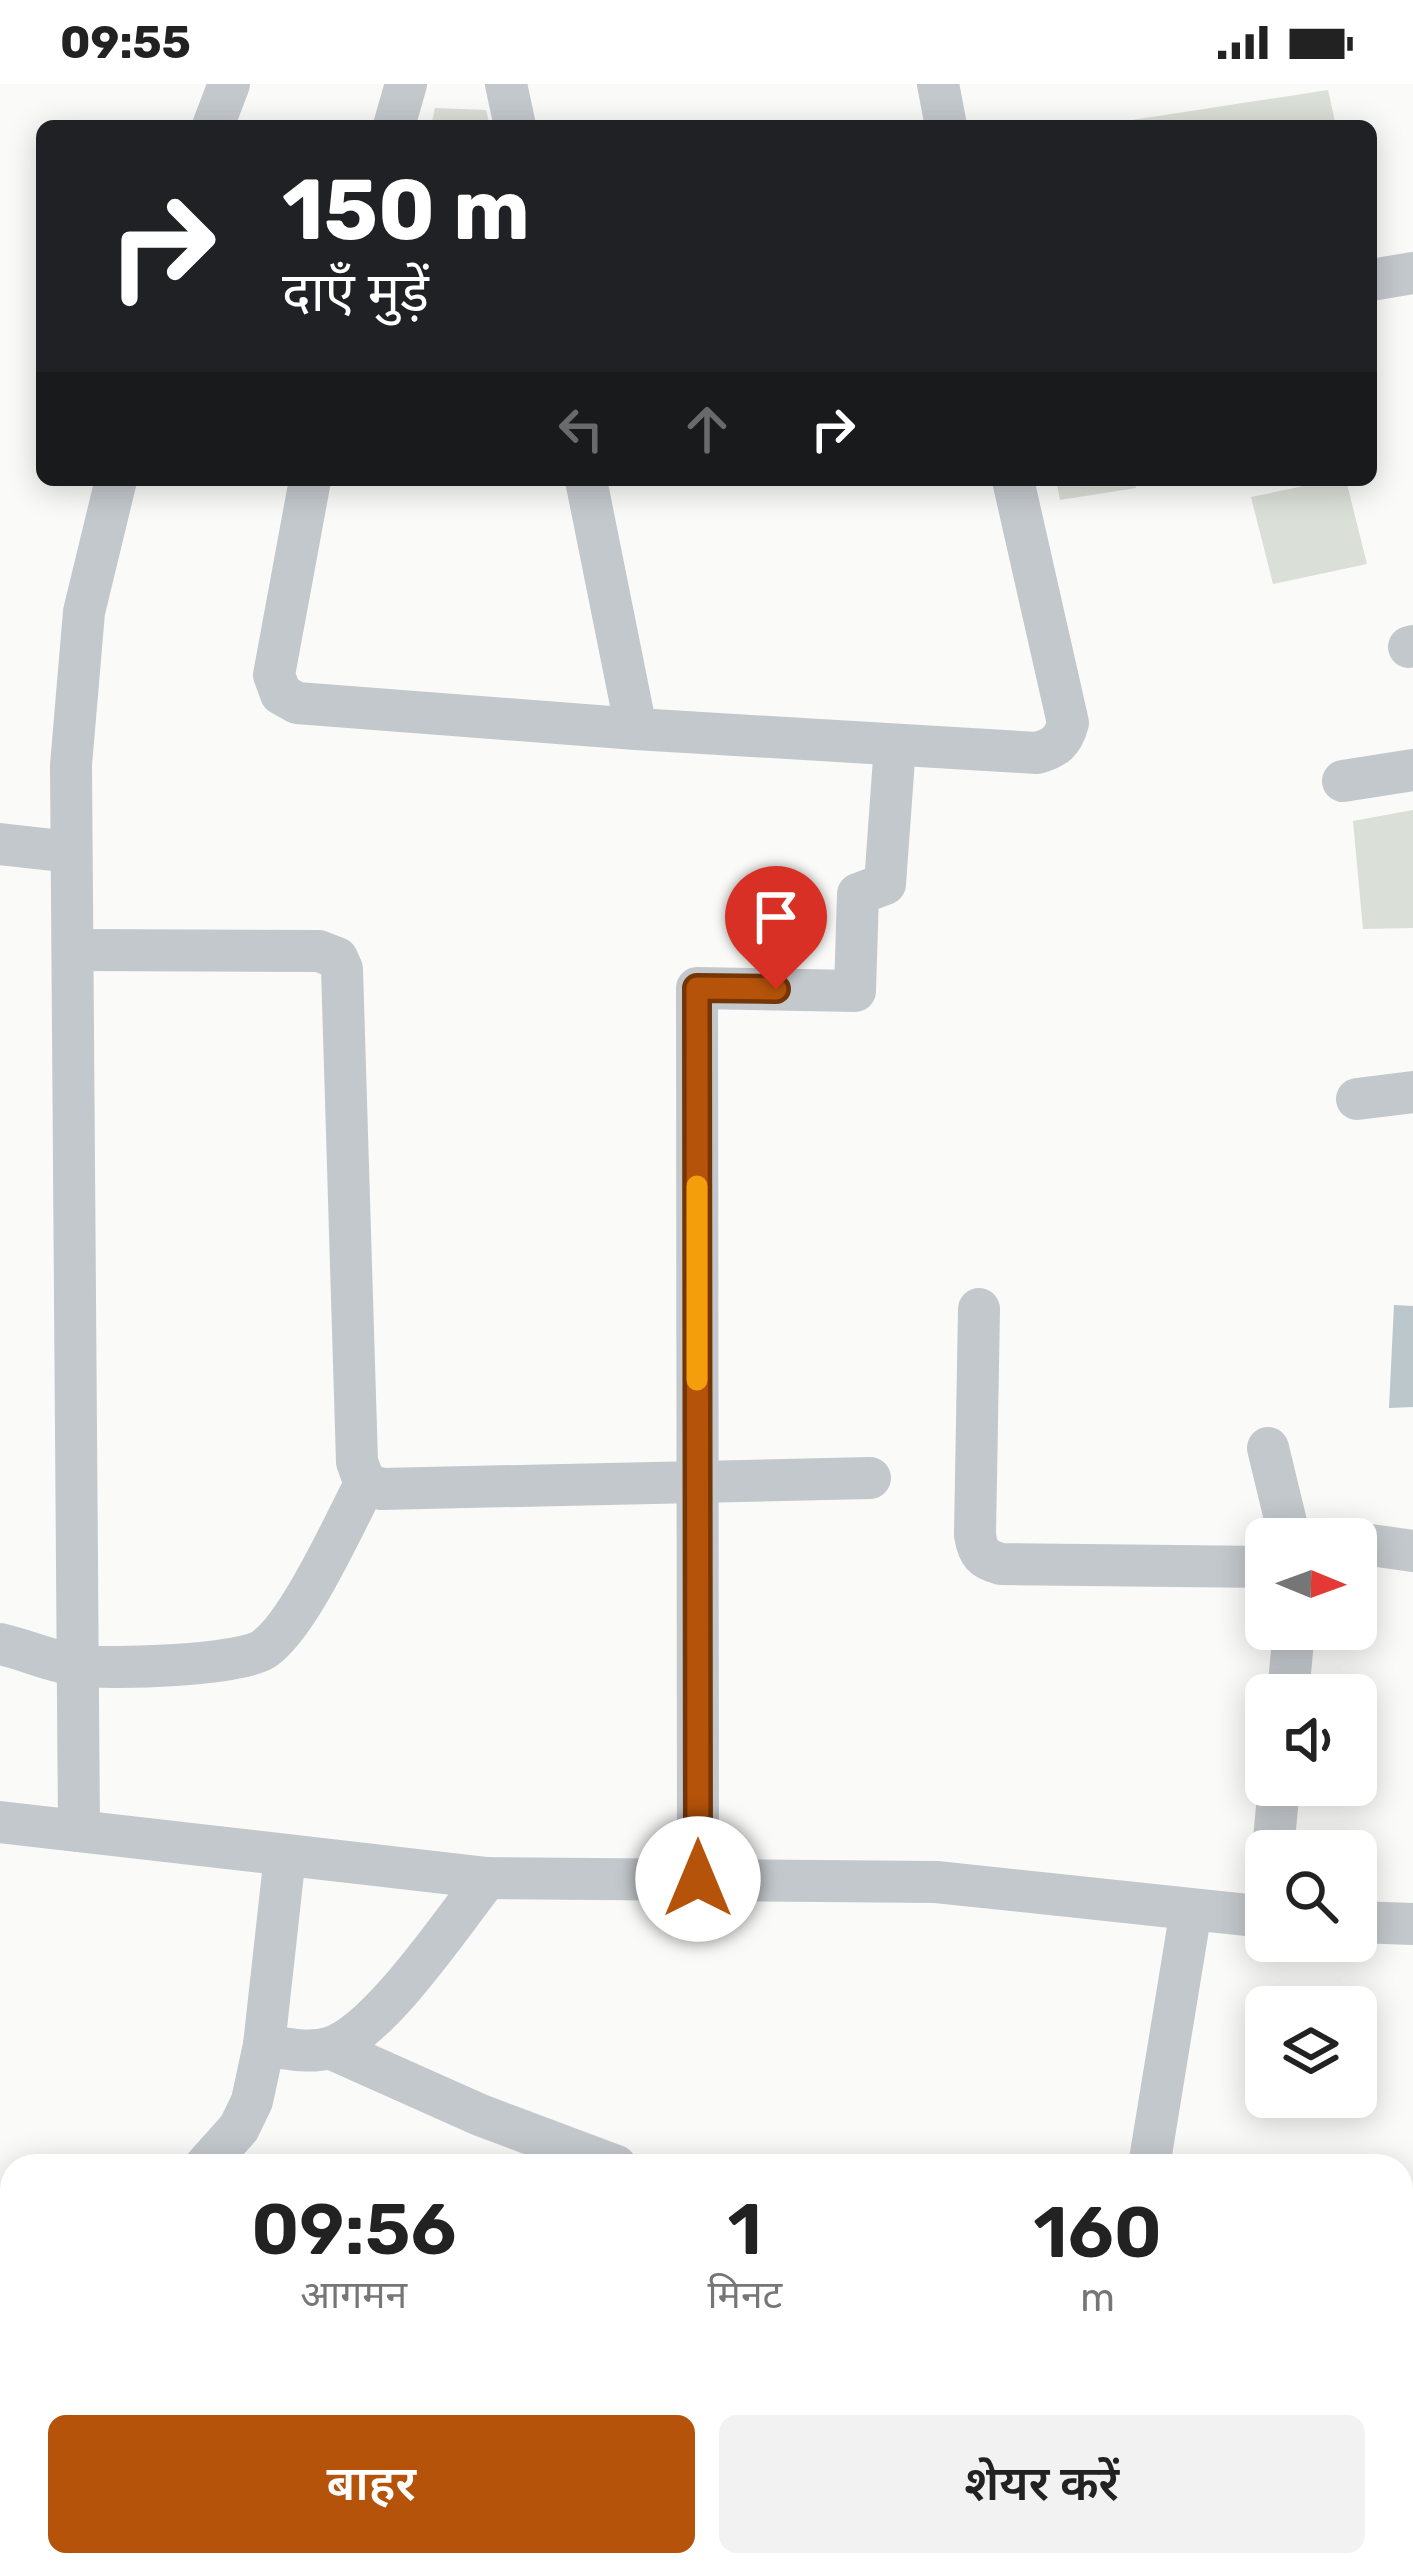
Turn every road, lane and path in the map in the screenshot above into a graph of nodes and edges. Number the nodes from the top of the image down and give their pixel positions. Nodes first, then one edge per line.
1 (230, 84) edge
2 (406, 84) edge
3 (506, 84) edge
4 (938, 84) edge
5 (215, 120) edge
6 (396, 120) edge
7 (513, 120) edge
8 (945, 120) edge
9 (1413, 273) edge
10 (1377, 279) edge
11 (115, 486) edge
12 (309, 486) edge
13 (587, 486) edge
14 (1014, 486) edge
15 (636, 729) junction
16 (895, 745) junction
17 (1413, 770) edge
18 (1343, 781) dead end
19 (0, 844) edge
20 (70, 852) junction
21 (74, 950) junction
22 (1413, 1092) edge
23 (1357, 1099) dead end
24 (979, 1310) dead end
25 (1268, 1448) dead end
26 (870, 1478) dead end
27 (365, 1484) junction
28 (697, 1484) junction
29 (1285, 1518) edge
30 (1377, 1546) edge
31 (1413, 1551) edge
32 (1245, 1567) edge
33 (0, 1644) edge
34 (78, 1666) junction
35 (0, 1822) edge
36 (80, 1832) junction
37 (285, 1855) junction
38 (487, 1879) junction
39 (698, 1879) junction
40 (1191, 1910) junction
41 (1245, 1915) edge
42 (1377, 1923) edge
43 (1413, 1924) edge
44 (263, 2045) junction
45 (330, 2048) junction
46 (246, 2147) edge
47 (584, 2154) edge
48 (1151, 2154) edge

1 - 5 street
2 - 6 street
3 - 7 street
4 - 8 street
9 - 10 street
11 - 20 street
12 - 15 street
13 - 15 street
14 - 16 street
15 - 16 street
16 - 28 street
17 - 18 street
19 - 20 street
20 - 21 street
21 - 27 street
21 - 34 street
22 - 23 street
24 - 32 street
25 - 29 street
26 - 28 street
27 - 28 street
27 - 34 street
28 - 39 street
30 - 31 street
33 - 34 street
34 - 36 street
35 - 36 street
36 - 37 street
37 - 38 street
37 - 44 street
38 - 39 street
38 - 45 street
39 - 40 street
40 - 41 street
40 - 48 street
42 - 43 street
44 - 45 street
44 - 46 street
45 - 47 street

